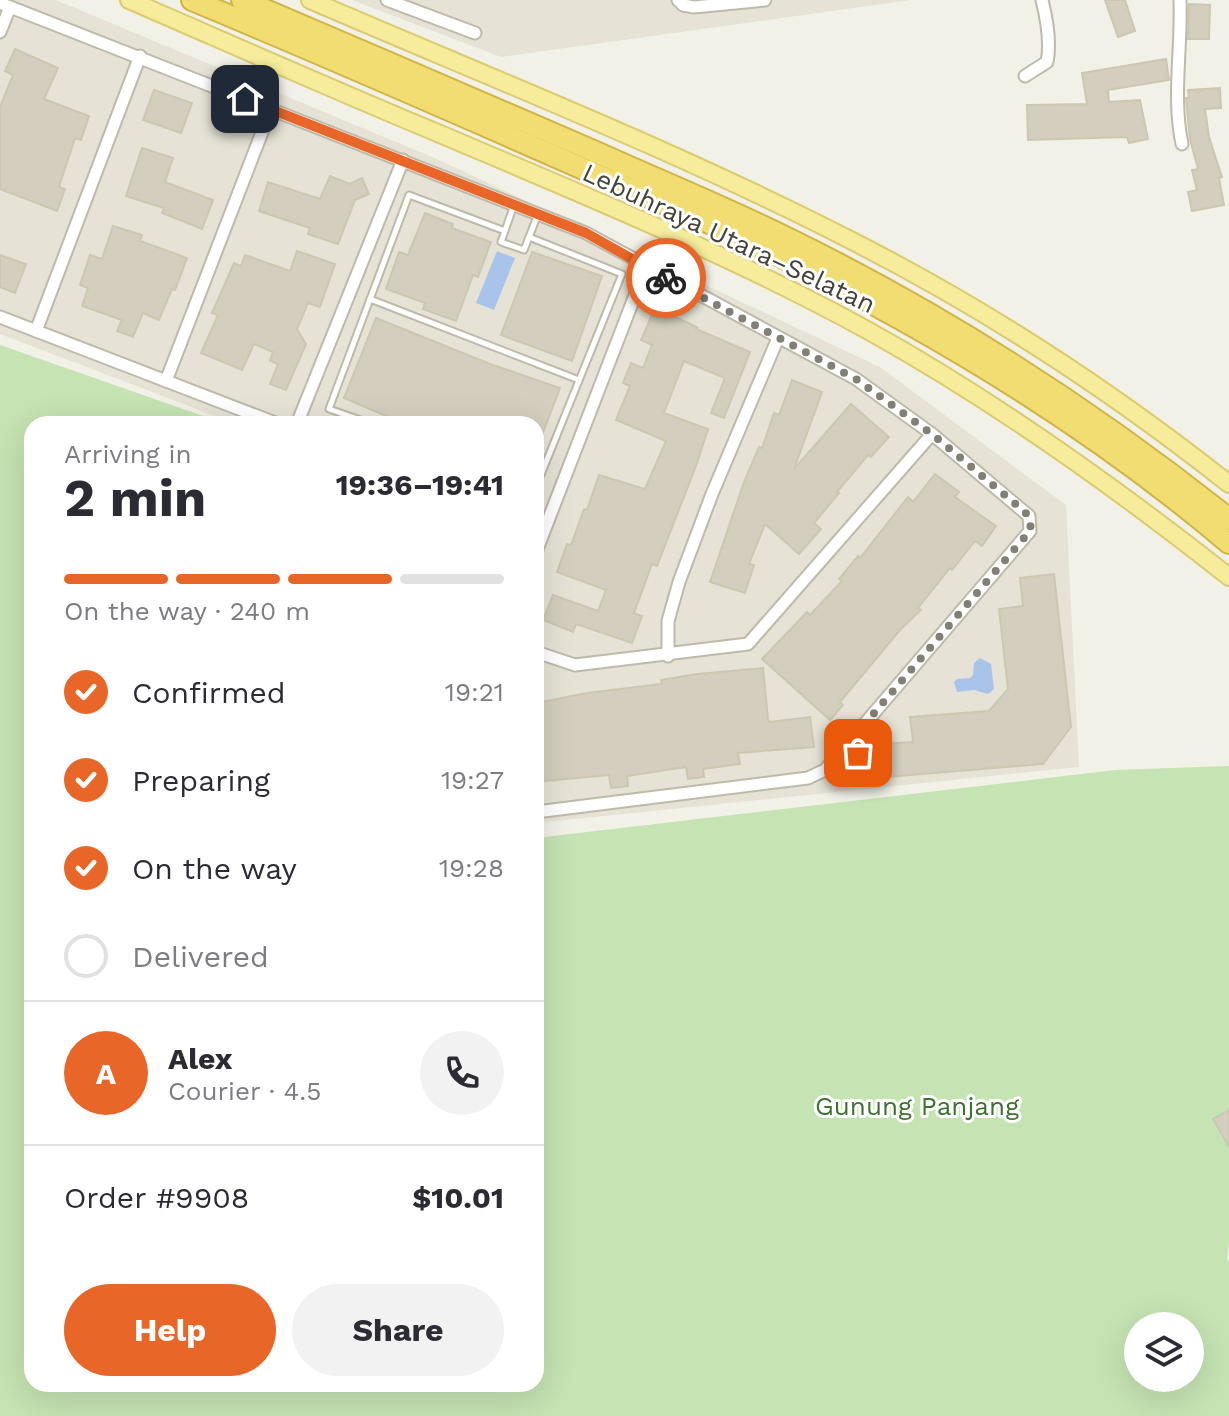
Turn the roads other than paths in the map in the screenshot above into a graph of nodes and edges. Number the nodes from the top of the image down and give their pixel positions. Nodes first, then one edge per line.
1 (129, 0) edge
2 (192, 0) edge
3 (242, 0) edge
4 (310, 0) edge
5 (338, 0) edge
6 (387, 0) edge
7 (678, 0) edge
8 (765, 0) edge
9 (1042, 0) edge
10 (1180, 0) edge
11 (5, 5) edge
12 (0, 32) edge
13 (475, 33) dead end
14 (413, 44) junction
15 (140, 56) junction
16 (1025, 76) dead end
17 (271, 109) junction
18 (1182, 144) dead end
19 (403, 160) junction
20 (514, 204) junction
21 (538, 214) junction
22 (505, 231) junction
23 (529, 237) junction
24 (646, 267) junction
25 (370, 299) junction
26 (0, 317) edge
27 (36, 331) junction
28 (778, 338) junction
29 (579, 380) junction
30 (166, 381) junction
31 (257, 416) edge
32 (300, 416) edge
33 (349, 416) edge
34 (932, 434) junction
35 (544, 467) edge
36 (1229, 484) edge
37 (544, 518) edge
38 (548, 519) junction
39 (1229, 519) edge
40 (544, 530) edge
41 (1229, 543) edge
42 (1229, 577) edge
43 (544, 655) edge
44 (668, 656) junction
45 (845, 747) junction
46 (882, 765) dead end
47 (544, 811) edge

1 - 42 main road
2 - 41 highway, Lebuhraya Utara–Selatan
3 - 39 highway, Lebuhraya Utara–Selatan
4 - 14 main road
5 - 14 main road
6 - 13 street
7 - 8 street
9 - 16 street
10 - 18 street
11 - 12 street
11 - 15 street
14 - 36 main road
15 - 17 street
15 - 27 street
17 - 19 street
17 - 30 street
19 - 20 street
19 - 32 street
20 - 21 street
20 - 22 lane
21 - 23 lane
21 - 24 street
22 - 23 lane
22 - 25 lane
23 - 29 lane
24 - 28 street
24 - 38 street
25 - 29 lane
25 - 33 lane
26 - 27 street
27 - 30 street
28 - 34 street
28 - 44 street
29 - 35 lane
30 - 31 street
34 - 44 street
34 - 45 street
37 - 38 street
38 - 40 street
43 - 44 street
45 - 46 lane
45 - 47 street

